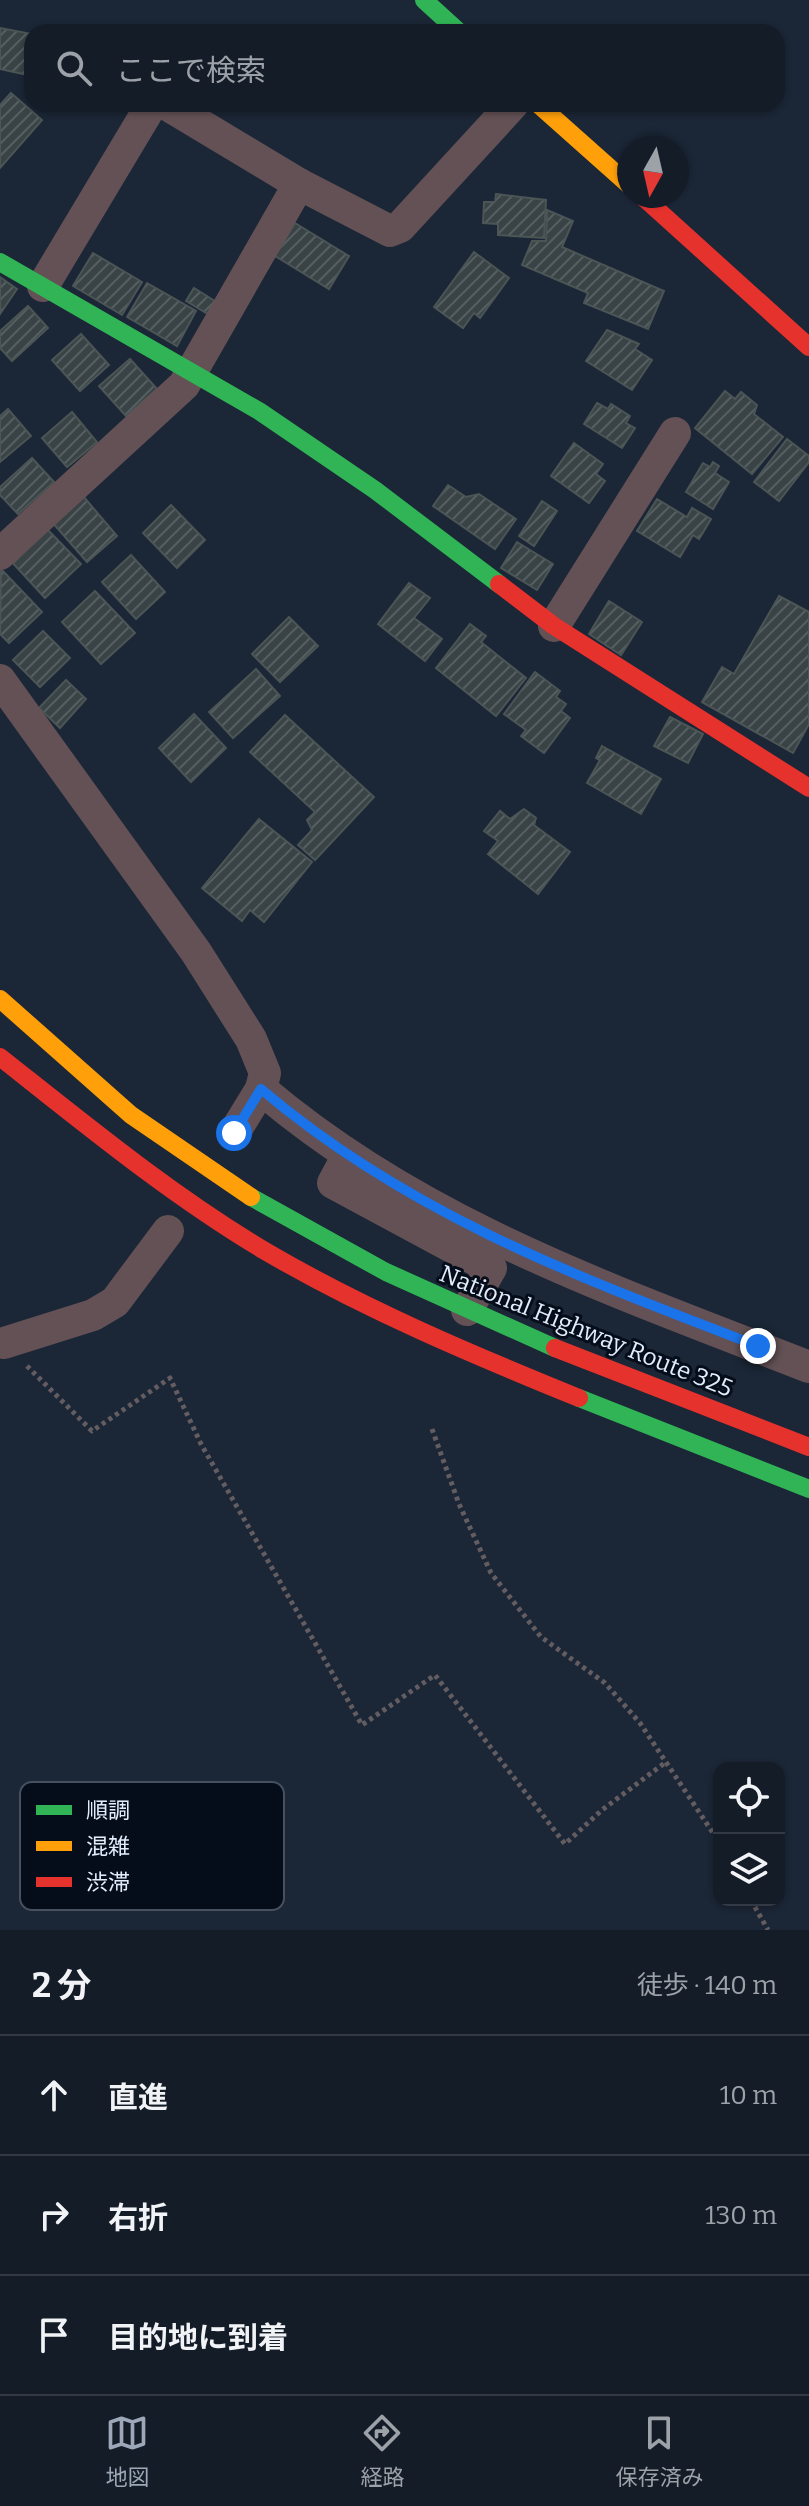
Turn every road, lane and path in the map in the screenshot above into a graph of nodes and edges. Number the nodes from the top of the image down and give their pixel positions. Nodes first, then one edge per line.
1 (424, 0) edge
2 (450, 24) edge
3 (147, 112) edge
4 (179, 112) edge
5 (506, 112) edge
6 (547, 112) edge
7 (617, 174) edge
8 (299, 184) junction
9 (655, 208) edge
10 (0, 262) edge
11 (43, 286) junction
12 (809, 347) edge
13 (192, 371) junction
14 (675, 433) dead end
15 (0, 554) edge
16 (554, 626) junction
17 (0, 680) edge
18 (809, 788) edge
19 (0, 999) edge
20 (0, 1057) edge
21 (261, 1089) junction
22 (234, 1133) dead end
23 (347, 1157) junction
24 (168, 1231) dead end
25 (467, 1310) junction
26 (4, 1343) joint
27 (809, 1367) edge
28 (432, 1429) dead end
29 (809, 1447) edge
30 (809, 1489) edge
31 (666, 1762) junction
32 (714, 1834) edge
33 (754, 1906) edge
34 (768, 1930) edge

1 - 2 main road
3 - 11 street
4 - 8 street
5 - 8 street
6 - 7 main road
8 - 13 street
9 - 12 main road
10 - 11 main road
11 - 13 main road
13 - 15 street
13 - 16 main road
14 - 16 street
16 - 18 main road
17 - 21 street
19 - 25 main road, National Highway Route 325
20 - 30 main road
21 - 22 street
21 - 23 street
23 - 25 street
23 - 27 street
24 - 26 street
25 - 29 main road, National Highway Route 325
26 - 31 path
28 - 31 path
31 - 32 path
33 - 34 path

